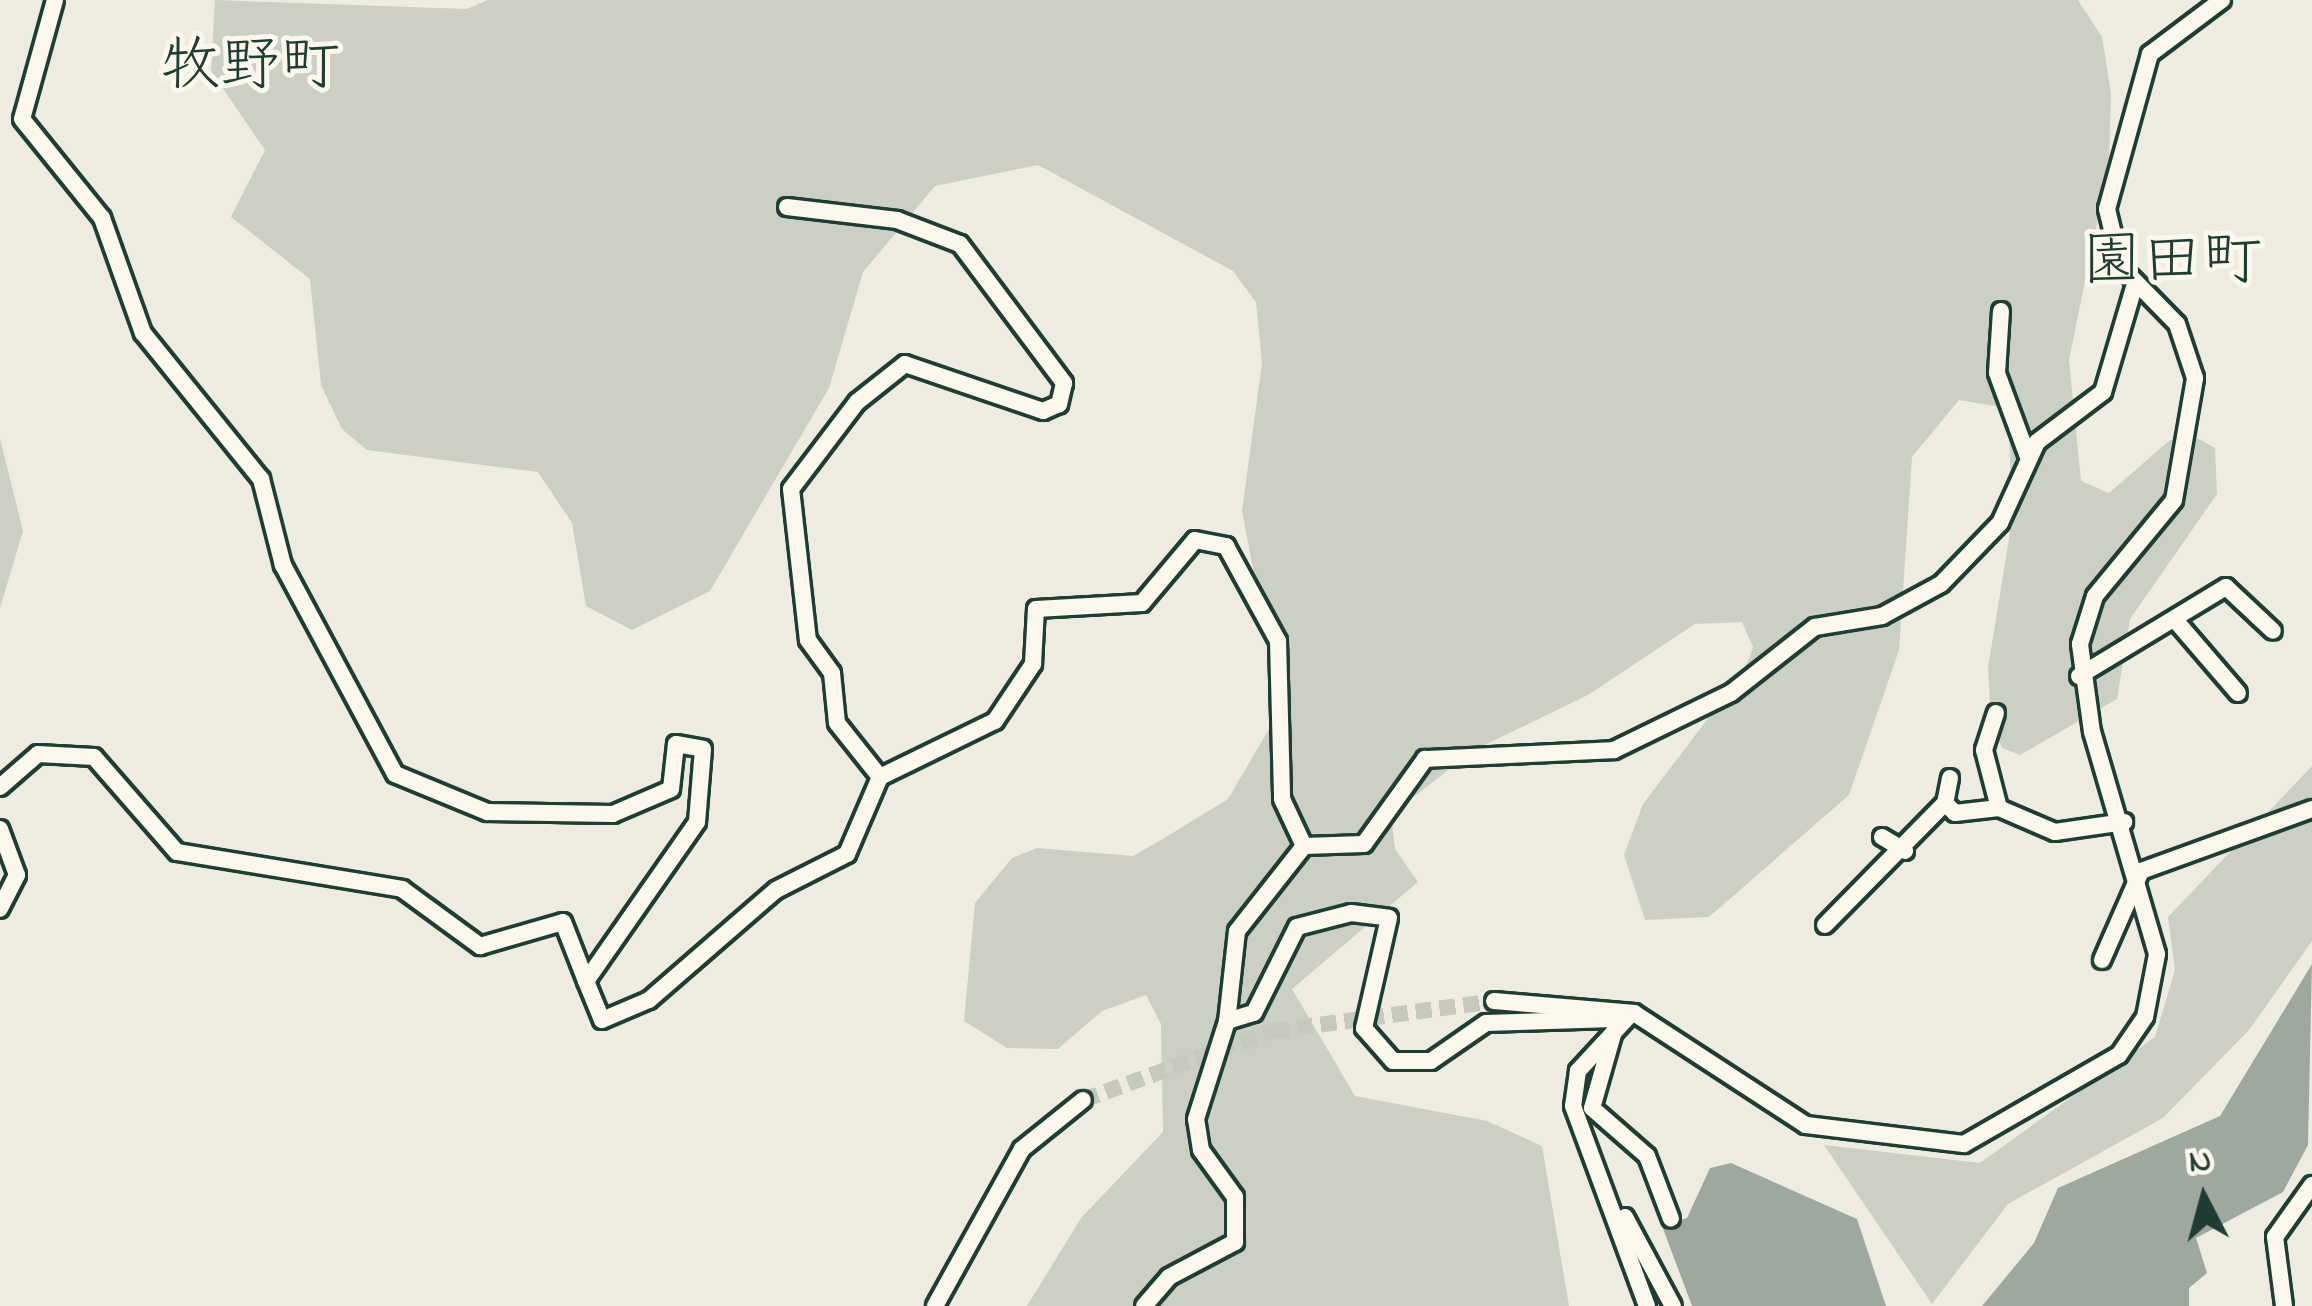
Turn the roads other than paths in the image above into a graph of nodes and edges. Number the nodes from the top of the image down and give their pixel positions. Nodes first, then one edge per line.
1 (55, 0) edge
2 (2222, 0) edge
3 (787, 207) dead end
4 (2135, 284) junction
5 (2001, 311) dead end
6 (2028, 457) junction
7 (2176, 621) junction
8 (2273, 631) dead end
9 (2079, 676) junction
10 (2238, 693) dead end
11 (1996, 713) dead end
12 (880, 777) junction
13 (1950, 778) dead end
14 (0, 787) edge
15 (1945, 803) junction
16 (1999, 808) junction
17 (2312, 809) edge
18 (2124, 822) junction
19 (0, 830) edge
20 (1882, 836) dead end
21 (1304, 846) junction
22 (1905, 851) junction
23 (2141, 872) junction
24 (0, 908) edge
25 (1826, 925) dead end
26 (2102, 960) dead end
27 (586, 981) junction
28 (1494, 1001) tunnel mouth
29 (1625, 1021) junction
30 (1227, 1022) junction
31 (1083, 1100) tunnel mouth
32 (2312, 1185) edge
33 (1612, 1204) junction
34 (1671, 1219) dead end
35 (935, 1306) edge
36 (1144, 1306) edge
37 (1647, 1306) edge
38 (1673, 1306) edge
39 (2284, 1306) edge

1 - 27 street
2 - 4 street
3 - 12 street
4 - 6 street
4 - 9 street
5 - 6 street
6 - 21 street
7 - 8 street
7 - 9 street
7 - 10 street
9 - 18 street
11 - 16 street
12 - 21 street
12 - 27 street
13 - 15 street
14 - 27 street
15 - 16 street
15 - 22 street
16 - 18 street
17 - 23 street
18 - 23 street
19 - 24 street
20 - 22 street
21 - 30 street
22 - 25 street
23 - 26 street
23 - 29 street
28 - 29 street
29 - 30 street
29 - 33 street
29 - 34 street
30 - 36 street
31 - 35 street
32 - 39 street
33 - 37 street
33 - 38 street

